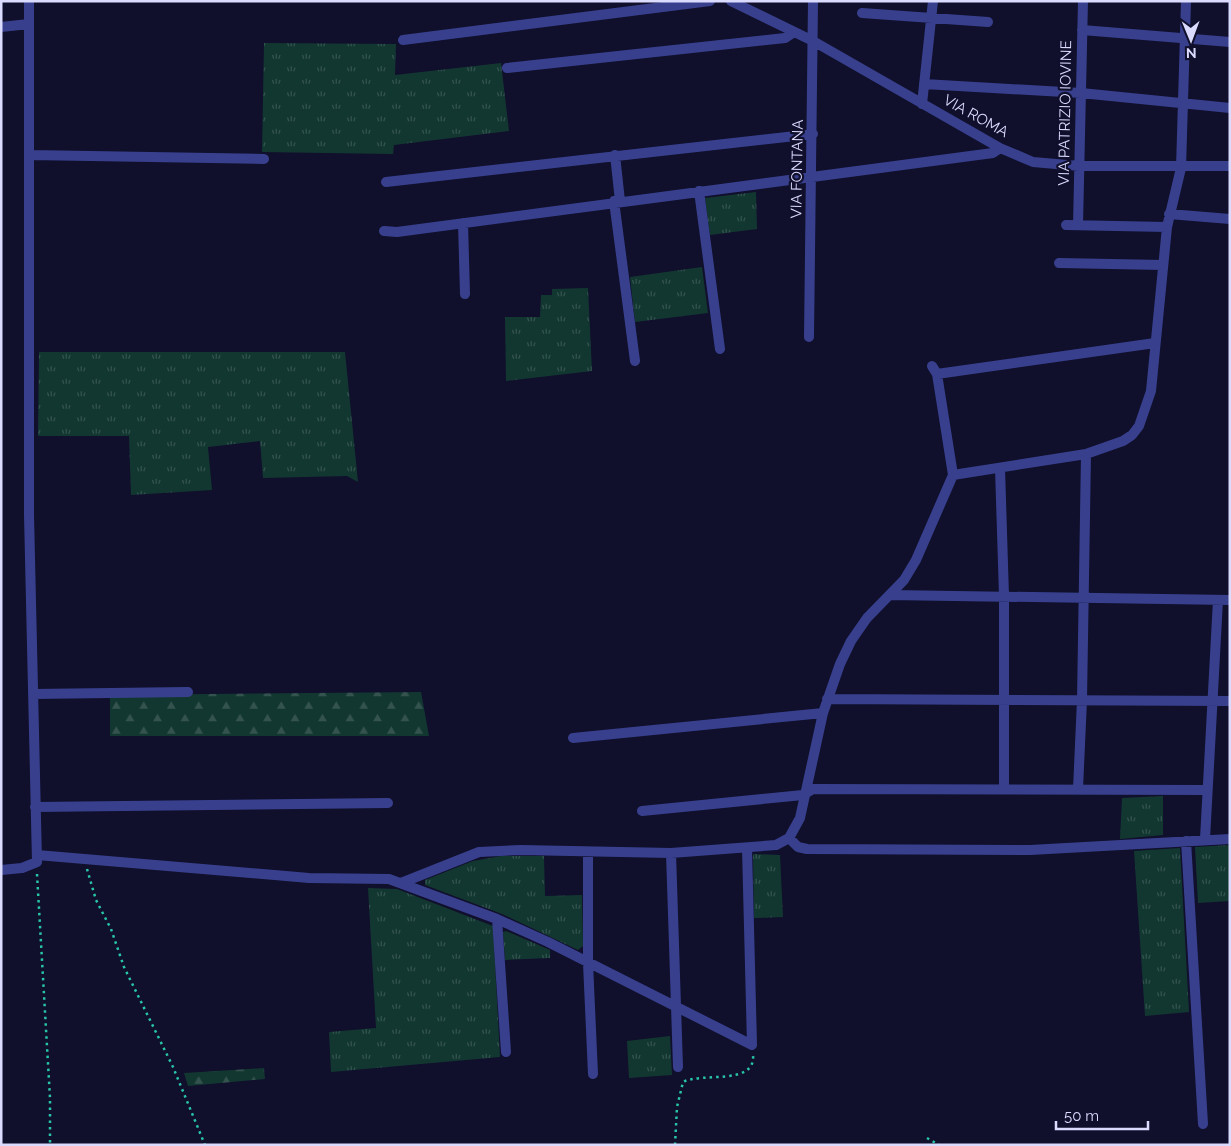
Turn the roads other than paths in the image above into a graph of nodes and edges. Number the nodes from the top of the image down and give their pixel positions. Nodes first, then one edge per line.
1 (29, 1) edge
2 (710, 1) edge
3 (731, 1) edge
4 (813, 1) edge
5 (933, 1) edge
6 (1083, 1) edge
7 (1186, 1) edge
8 (862, 13) dead end
9 (931, 18) junction
10 (988, 22) dead end
11 (29, 24) junction
12 (1, 27) edge
13 (1082, 30) junction
14 (794, 32) junction
15 (1185, 38) junction
16 (403, 40) dead end
17 (813, 41) junction
18 (1230, 42) edge
19 (507, 68) dead end
20 (924, 84) junction
21 (1081, 93) junction
22 (922, 104) junction
23 (1183, 104) junction
24 (1230, 108) edge
25 (813, 134) junction
26 (1000, 148) junction
27 (30, 155) junction
28 (615, 155) junction
29 (264, 160) dead end
30 (1079, 166) junction
31 (1230, 166) edge
32 (1181, 168) junction
33 (811, 178) junction
34 (386, 182) dead end
35 (699, 190) junction
36 (617, 201) junction
37 (1169, 214) junction
38 (1230, 218) edge
39 (463, 222) junction
40 (1066, 225) dead end
41 (1078, 225) junction
42 (1167, 227) junction
43 (384, 231) dead end
44 (1059, 263) dead end
45 (1163, 265) junction
46 (465, 294) dead end
47 (809, 337) dead end
48 (1156, 343) junction
49 (720, 349) dead end
50 (635, 361) dead end
51 (1086, 454) junction
52 (1000, 468) junction
53 (953, 475) junction
54 (890, 595) junction
55 (1004, 596) junction
56 (1084, 597) junction
57 (1218, 600) junction
58 (1230, 600) edge
59 (188, 692) dead end
60 (33, 694) junction
61 (1004, 698) junction
62 (827, 699) junction
63 (1082, 700) junction
64 (1212, 700) junction
65 (1230, 701) edge
66 (823, 713) junction
67 (573, 738) dead end
68 (1004, 788) junction
69 (1078, 789) junction
70 (1207, 790) junction
71 (803, 795) junction
72 (388, 804) dead end
73 (35, 807) junction
74 (642, 811) dead end
75 (789, 838) junction
76 (1205, 839) junction
77 (1230, 839) edge
78 (1186, 841) junction
79 (747, 848) junction
80 (588, 853) junction
81 (671, 853) junction
82 (37, 859) junction
83 (1, 870) edge
84 (401, 883) junction
85 (497, 919) junction
86 (588, 963) junction
87 (676, 1008) junction
88 (506, 1052) dead end
89 (678, 1067) dead end
90 (593, 1074) dead end
91 (1203, 1124) dead end

1 - 11 street
2 - 16 street
3 - 14 street, VIA ROMA
4 - 17 street, VIA FONTANA
5 - 9 street
6 - 13 street, VIA PATRIZIO IOVINE
7 - 15 street
8 - 9 street
9 - 10 street
9 - 20 street
11 - 12 street
11 - 27 street
13 - 15 street
13 - 21 street, VIA PATRIZIO IOVINE
14 - 17 street, VIA ROMA
14 - 19 street
15 - 18 street
15 - 23 street
17 - 22 street, VIA ROMA
17 - 25 street, VIA FONTANA
20 - 21 street
20 - 22 street
21 - 23 street
21 - 30 street, VIA PATRIZIO IOVINE
22 - 26 street, VIA ROMA
23 - 24 street
23 - 32 street
25 - 28 street
25 - 33 street, VIA FONTANA
26 - 30 street, VIA ROMA
26 - 33 street
27 - 29 street
27 - 60 street
28 - 34 street
28 - 36 street
30 - 32 street, VIA ROMA
30 - 41 street, VIA PATRIZIO IOVINE
31 - 32 street, VIA ROMA
32 - 37 street
33 - 35 street
33 - 47 street, VIA FONTANA
35 - 36 street
35 - 49 street
36 - 39 street
36 - 50 street
37 - 38 street
37 - 42 street
39 - 43 street
39 - 46 street
40 - 41 street
41 - 42 street
42 - 45 street
44 - 45 street
45 - 48 street
48 - 51 street
48 - 53 street
51 - 52 street
51 - 56 street
52 - 53 street
52 - 55 street
53 - 54 street
54 - 55 street
54 - 62 street
55 - 56 street
55 - 61 street
56 - 57 street
56 - 63 street
57 - 58 street
57 - 64 street
59 - 60 street
60 - 73 street
61 - 62 street
61 - 63 street
61 - 68 street
62 - 66 street
63 - 64 street
63 - 69 street
64 - 65 street
64 - 70 street
66 - 67 street
66 - 71 street
68 - 69 street
68 - 71 street
69 - 70 street
70 - 76 street
71 - 74 street
71 - 75 street
72 - 73 street
73 - 82 street
75 - 78 street
75 - 79 street
76 - 77 street
76 - 78 street
78 - 91 street
79 - 81 street
79 - 87 street
80 - 81 street
80 - 84 street
80 - 86 street
81 - 87 street
82 - 83 street
82 - 84 street
84 - 85 street
85 - 86 street
85 - 88 street
86 - 87 street
86 - 90 street
87 - 89 street

